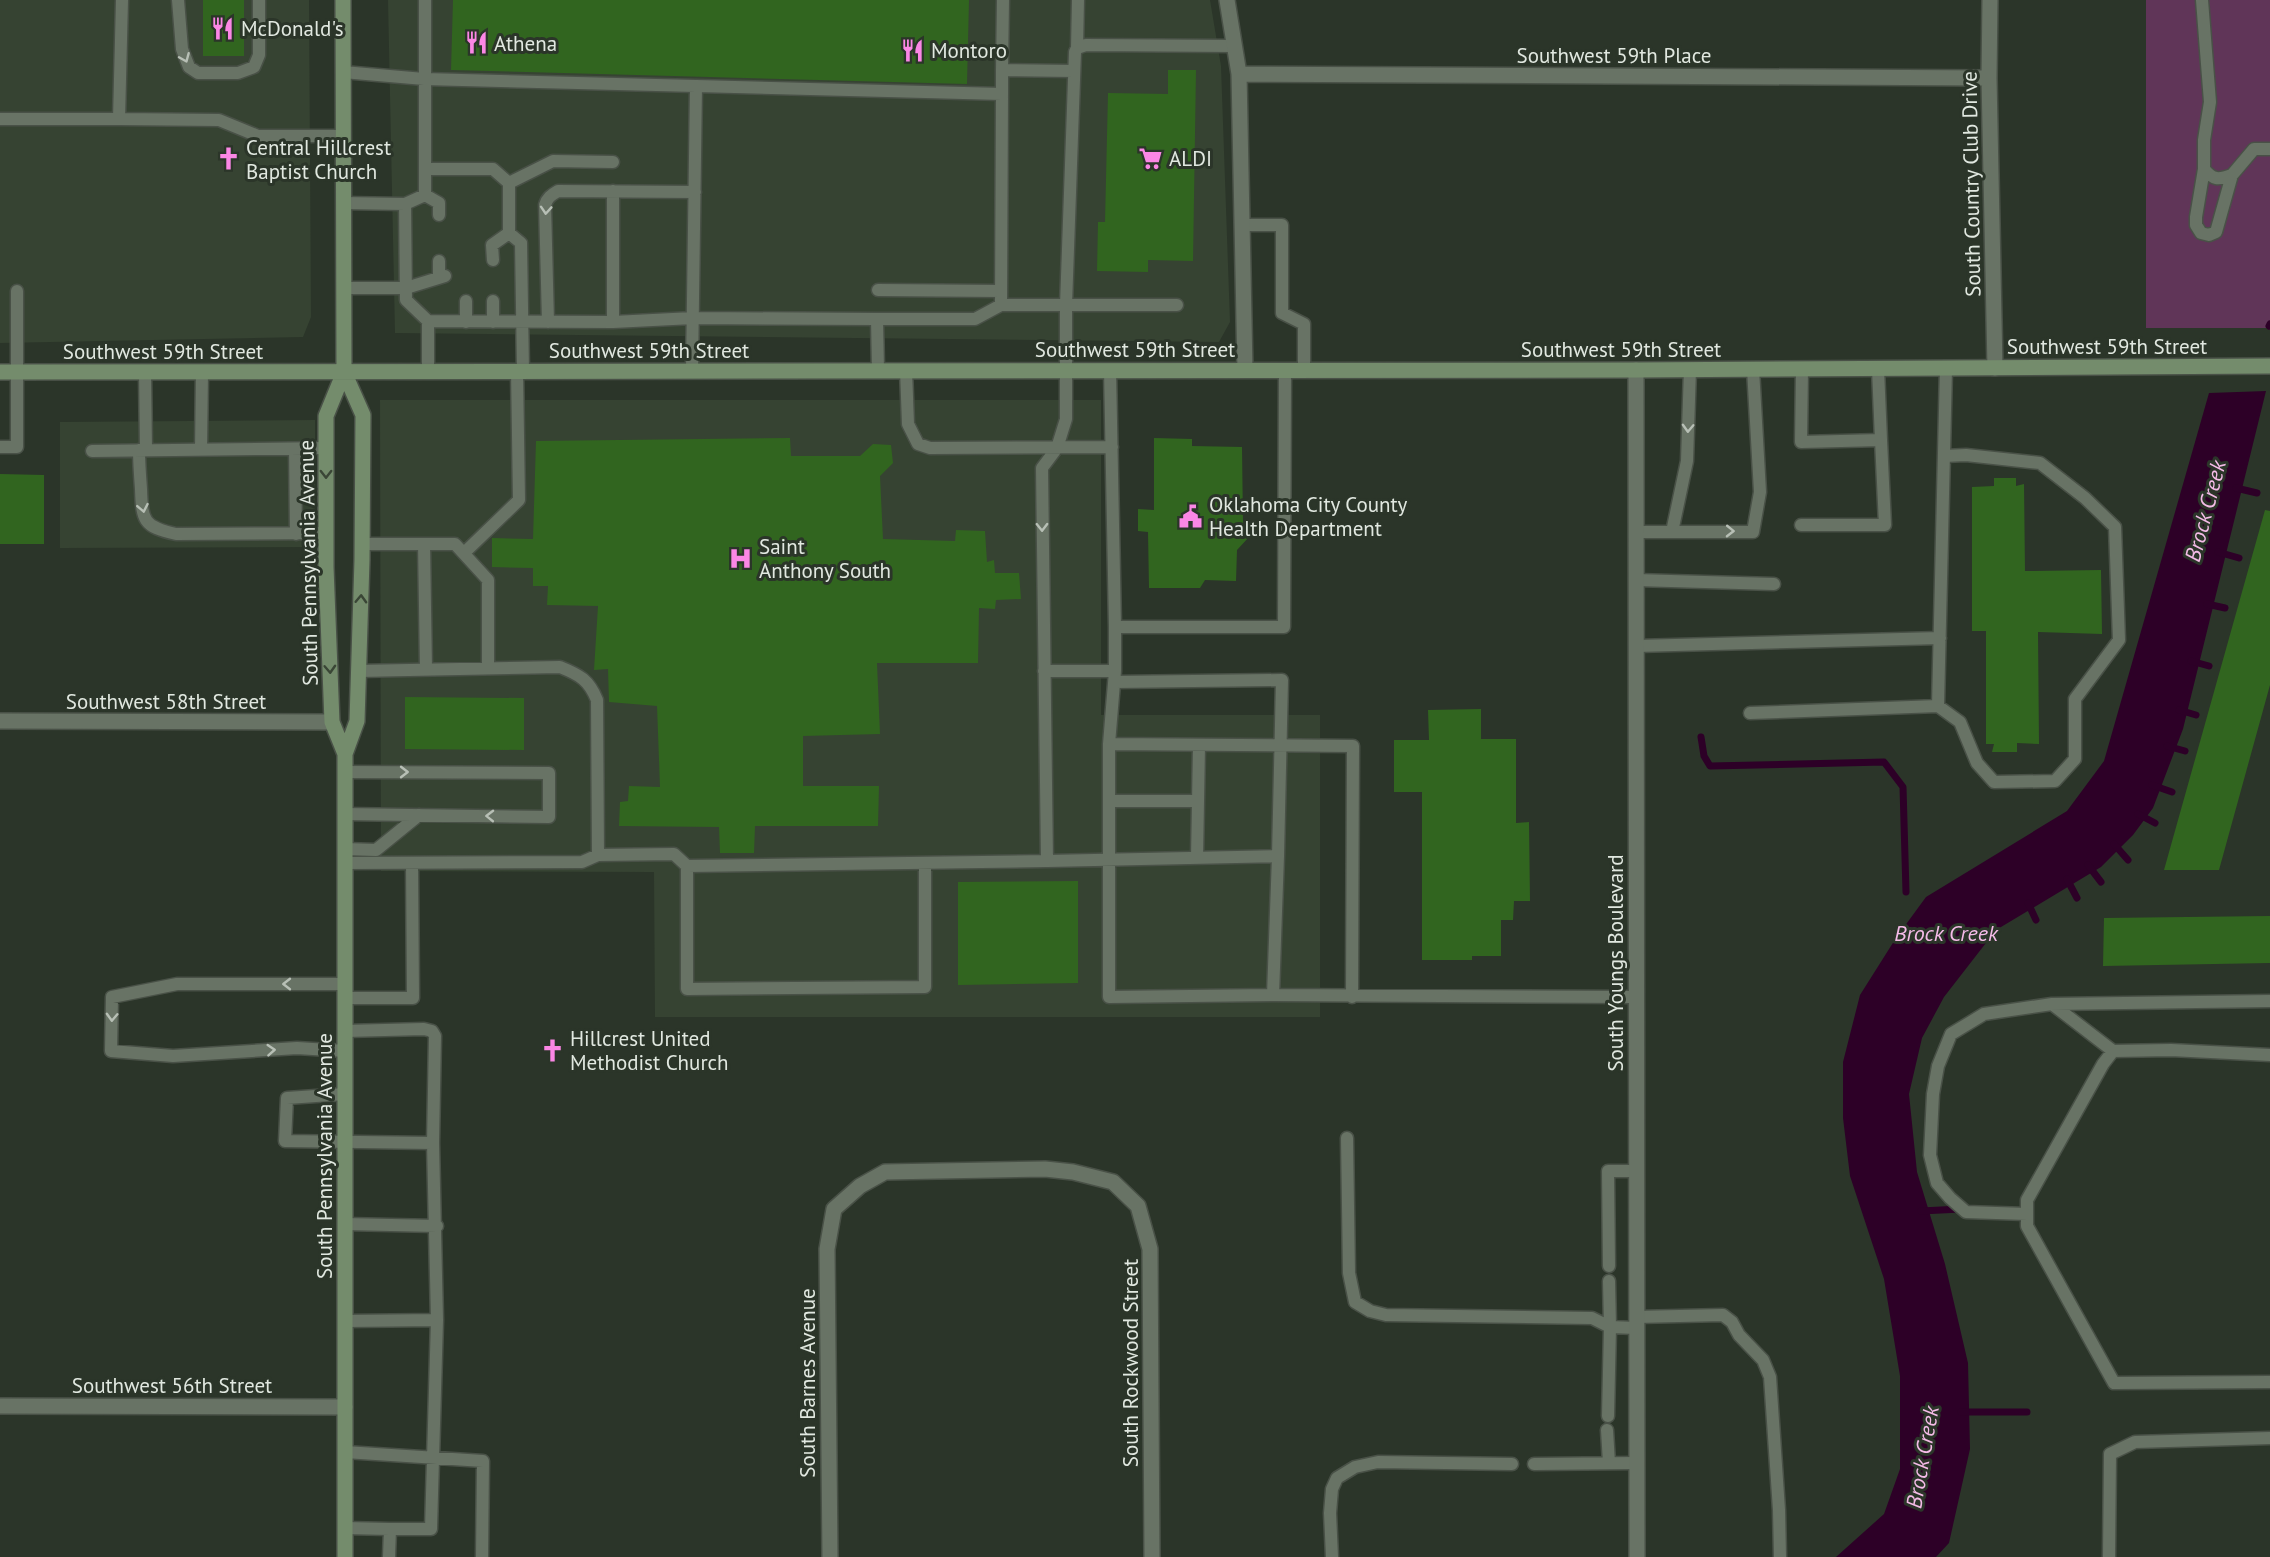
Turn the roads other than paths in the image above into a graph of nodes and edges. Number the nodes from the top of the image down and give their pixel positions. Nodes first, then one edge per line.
1 (122, 0) edge
2 (178, 0) edge
3 (259, 0) edge
4 (343, 0) edge
5 (425, 0) edge
6 (1003, 0) edge
7 (1078, 0) edge
8 (1227, 0) edge
9 (1990, 0) edge
10 (2202, 0) edge
11 (1234, 46) junction
12 (1077, 48) junction
13 (1002, 70) junction
14 (1074, 71) junction
15 (343, 72) junction
16 (1239, 74) junction
17 (1989, 78) junction
18 (424, 79) junction
19 (696, 86) junction
20 (1002, 94) junction
21 (119, 118) junction
22 (0, 119) edge
23 (343, 136) junction
24 (2270, 149) edge
25 (613, 162) dead end
26 (2204, 169) junction
27 (424, 170) junction
28 (2232, 175) junction
29 (509, 183) junction
30 (613, 191) junction
31 (695, 192) junction
32 (424, 195) junction
33 (343, 203) junction
34 (405, 204) junction
35 (439, 215) dead end
36 (1242, 225) junction
37 (508, 233) junction
38 (492, 260) dead end
39 (439, 261) dead end
40 (344, 288) junction
41 (406, 288) junction
42 (878, 290) dead end
43 (17, 291) dead end
44 (1001, 291) junction
45 (466, 301) dead end
46 (493, 301) dead end
47 (1001, 304) junction
48 (1066, 304) junction
49 (1177, 304) dead end
50 (693, 318) junction
51 (877, 320) junction
52 (428, 321) junction
53 (466, 322) junction
54 (493, 322) junction
55 (522, 322) junction
56 (548, 322) junction
57 (613, 322) junction
58 (2270, 366) edge
59 (1946, 368) junction
60 (1995, 368) junction
61 (1690, 369) junction
62 (1754, 369) junction
63 (1802, 369) junction
64 (1878, 369) junction
65 (692, 370) junction
66 (878, 370) junction
67 (906, 370) junction
68 (1066, 370) junction
69 (1110, 370) junction
70 (1245, 370) junction
71 (1285, 370) junction
72 (1304, 370) junction
73 (1636, 370) junction
74 (520, 371) junction
75 (0, 372) edge
76 (16, 372) junction
77 (145, 372) junction
78 (202, 372) junction
79 (344, 372) junction
80 (428, 372) junction
81 (1881, 440) junction
82 (0, 447) edge
83 (1112, 447) junction
84 (326, 448) junction
85 (1057, 448) junction
86 (295, 449) junction
87 (143, 450) junction
88 (201, 450) junction
89 (92, 451) dead end
90 (1944, 456) junction
91 (1801, 525) dead end
92 (1672, 531) junction
93 (1636, 532) junction
94 (326, 533) junction
95 (296, 534) junction
96 (362, 544) junction
97 (424, 544) junction
98 (464, 553) junction
99 (1636, 580) junction
100 (1774, 584) dead end
101 (1115, 627) junction
102 (1940, 638) junction
103 (1636, 646) junction
104 (488, 668) junction
105 (426, 669) junction
106 (358, 670) junction
107 (1044, 670) junction
108 (1115, 676) junction
109 (1938, 706) junction
110 (1750, 713) dead end
111 (0, 721) edge
112 (332, 722) junction
113 (1109, 744) junction
114 (1279, 745) junction
115 (1198, 746) junction
116 (345, 754) junction
117 (345, 772) junction
118 (1110, 801) junction
119 (1198, 801) junction
120 (345, 814) junction
121 (419, 815) junction
122 (598, 855) junction
123 (345, 856) junction
124 (1278, 856) junction
125 (1197, 858) junction
126 (1110, 860) junction
127 (1047, 861) junction
128 (412, 863) junction
129 (925, 863) junction
130 (687, 867) junction
131 (345, 991) junction
132 (1273, 995) junction
133 (1352, 997) junction
134 (1636, 997) junction
135 (2270, 1001) edge
136 (2052, 1004) junction
137 (345, 1031) junction
138 (345, 1051) junction
139 (2113, 1051) junction
140 (2270, 1054) edge
141 (345, 1094) junction
142 (1347, 1138) dead end
143 (345, 1143) junction
144 (433, 1143) junction
145 (1636, 1171) junction
146 (1113, 1182) joint
147 (2027, 1214) junction
148 (345, 1224) junction
149 (437, 1226) junction
150 (1609, 1266) dead end
151 (1609, 1281) dead end
152 (437, 1320) junction
153 (345, 1321) junction
154 (1636, 1322) junction
155 (1610, 1327) junction
156 (2270, 1382) edge
157 (0, 1406) edge
158 (345, 1407) junction
159 (1608, 1416) dead end
160 (1607, 1430) dead end
161 (2270, 1438) edge
162 (345, 1452) junction
163 (433, 1457) junction
164 (1609, 1463) junction
165 (1636, 1463) junction
166 (1512, 1464) dead end
167 (1534, 1464) dead end
168 (345, 1528) junction
169 (390, 1529) junction
170 (345, 1557) edge
171 (389, 1557) edge
172 (482, 1557) edge
173 (830, 1557) edge
174 (1152, 1557) edge
175 (1332, 1557) edge
176 (1637, 1557) edge
177 (1780, 1557) edge
178 (2109, 1557) edge

1 - 21 lane
2 -> 3 lane
4 - 15 main road, South Pennsylvania Avenue
5 - 18 lane
6 - 13 lane
7 - 12 lane
8 - 11 street
9 - 17 street, South Country Club Drive
10 - 26 lane
11 - 12 lane
11 - 16 street
12 - 14 lane
13 - 14 lane
13 - 20 lane
14 - 48 lane
15 - 18 lane
15 - 23 main road, South Pennsylvania Avenue
16 - 17 street, Southwest 59th Place
16 - 36 street
17 - 60 street, South Country Club Drive
18 - 19 lane
18 - 27 lane
19 - 20 lane
19 - 31 lane
20 - 44 lane
21 - 22 lane
21 - 23 lane
23 - 33 main road, South Pennsylvania Avenue
24 - 28 lane
25 - 29 lane
26 - 28 lane
26 - 28 lane
27 - 29 lane
27 - 32 lane
29 - 37 lane
30 - 31 lane
30 -> 56 lane
30 - 57 lane
31 - 50 lane
32 - 34 lane
32 - 35 lane
33 - 34 lane
33 - 40 main road, South Pennsylvania Avenue
34 - 41 lane
36 - 70 street
36 - 72 lane
37 - 38 lane
37 - 55 lane
39 - 41 lane
40 - 41 lane
40 - 79 main road, South Pennsylvania Avenue
41 - 52 lane
42 - 44 lane
43 - 76 lane
44 - 47 lane
45 - 53 lane
46 - 54 lane
47 - 48 lane
47 - 51 lane
48 - 49 lane
48 - 68 lane
50 - 51 lane
50 - 57 lane
50 - 65 lane
51 - 66 lane
52 - 53 lane
52 - 80 lane
53 - 54 lane
54 - 55 lane
55 - 56 lane
55 - 74 lane
56 - 57 lane
58 - 60 main road, Southwest 59th Street
59 - 60 main road, Southwest 59th Street
59 - 64 main road, Southwest 59th Street
59 - 90 lane
61 - 62 main road, Southwest 59th Street
61 - 73 main road, Southwest 59th Street
61 -> 92 lane
62 - 63 main road, Southwest 59th Street
92 -> 62 lane
63 - 64 main road, Southwest 59th Street
63 - 81 lane
64 - 81 lane
65 - 66 main road, Southwest 59th Street
65 - 74 main road, Southwest 59th Street
66 - 67 main road, Southwest 59th Street
67 - 68 main road, Southwest 59th Street
67 - 85 lane
68 - 69 main road, Southwest 59th Street
68 - 85 lane
69 - 70 main road, Southwest 59th Street
69 - 83 lane
70 - 71 main road, Southwest 59th Street
71 - 72 main road, Southwest 59th Street
71 - 101 lane
72 - 73 main road, Southwest 59th Street
73 - 93 street, South Youngs Boulevard
74 - 80 main road, Southwest 59th Street
74 - 98 lane
75 - 76 main road, Southwest 59th Street
76 - 77 main road, Southwest 59th Street
76 - 82 lane
77 - 78 main road, Southwest 59th Street
77 - 87 lane
78 - 79 main road, Southwest 59th Street
78 - 88 lane
79 - 80 main road, Southwest 59th Street
79 - 84 main road, South Pennsylvania Avenue
79 - 96 main road, South Pennsylvania Avenue
81 - 91 lane
83 - 85 lane
83 - 101 lane
84 - 86 lane
84 -> 94 main road, South Pennsylvania Avenue
85 -> 107 lane
86 - 88 lane
86 - 95 lane
87 - 88 lane
87 - 89 lane
87 -> 95 lane
90 - 102 lane
90 - 109 lane
92 - 93 lane
93 - 99 street, South Youngs Boulevard
94 - 95 lane
94 -> 112 main road, South Pennsylvania Avenue
96 - 97 lane
106 -> 96 main road, South Pennsylvania Avenue
97 - 98 lane
97 - 105 lane
98 - 104 lane
99 - 100 lane
99 - 103 street, South Youngs Boulevard
101 - 108 lane
102 - 103 lane
102 - 109 lane
103 - 134 street, South Youngs Boulevard
104 - 105 lane
104 - 122 lane
105 - 106 lane
106 - 116 main road, South Pennsylvania Avenue
107 - 108 lane
107 - 127 lane
108 - 113 lane
108 - 114 lane
109 - 110 lane
111 - 112 street, Southwest 58th Street
112 - 116 main road, South Pennsylvania Avenue
113 - 115 lane
113 - 118 lane
114 - 115 lane
114 - 124 lane
114 - 133 lane
115 - 119 lane
116 - 117 main road, South Pennsylvania Avenue
117 - 120 main road, South Pennsylvania Avenue
117 -> 121 lane
118 - 119 lane
118 - 126 lane
119 - 125 lane
120 - 121 lane
120 - 123 main road, South Pennsylvania Avenue
121 - 123 lane
122 - 128 lane
122 - 130 lane
123 - 128 lane
123 - 131 main road, South Pennsylvania Avenue
124 - 125 lane
124 - 132 lane
125 - 126 lane
126 - 127 lane
126 - 132 lane
127 - 129 lane
128 - 131 lane
129 - 130 lane
129 - 130 lane
131 - 137 main road, South Pennsylvania Avenue
131 -> 138 lane
132 - 133 lane
133 - 134 lane
134 - 145 street, South Youngs Boulevard
135 - 136 lane
136 - 139 lane
136 - 147 lane
137 - 138 main road, South Pennsylvania Avenue
137 - 144 lane
138 - 141 main road, South Pennsylvania Avenue
139 - 140 lane
139 - 147 lane
141 - 143 main road, South Pennsylvania Avenue
141 - 143 lane
142 - 155 lane
143 - 144 lane
143 - 148 main road, South Pennsylvania Avenue
144 - 149 lane
145 - 150 lane
145 - 154 street, South Youngs Boulevard
146 - 173 street, South Barnes Avenue
146 - 174 street, South Rockwood Street
147 - 156 lane
148 - 149 lane
148 - 153 main road, South Pennsylvania Avenue
149 - 152 lane
151 - 155 lane
152 - 153 lane
152 - 163 lane
153 - 158 main road, South Pennsylvania Avenue
154 - 155 lane
154 - 165 street, South Youngs Boulevard
154 - 177 lane
155 - 159 lane
157 - 158 street, Southwest 56th Street
158 - 162 main road, South Pennsylvania Avenue
160 - 164 lane
161 - 178 lane
162 - 163 lane
162 - 168 main road, South Pennsylvania Avenue
163 - 169 lane
163 - 172 lane
164 - 165 lane
164 - 167 lane
165 - 176 street, South Youngs Boulevard
166 - 175 lane
168 - 169 lane
168 - 170 main road, South Pennsylvania Avenue
169 - 171 lane

